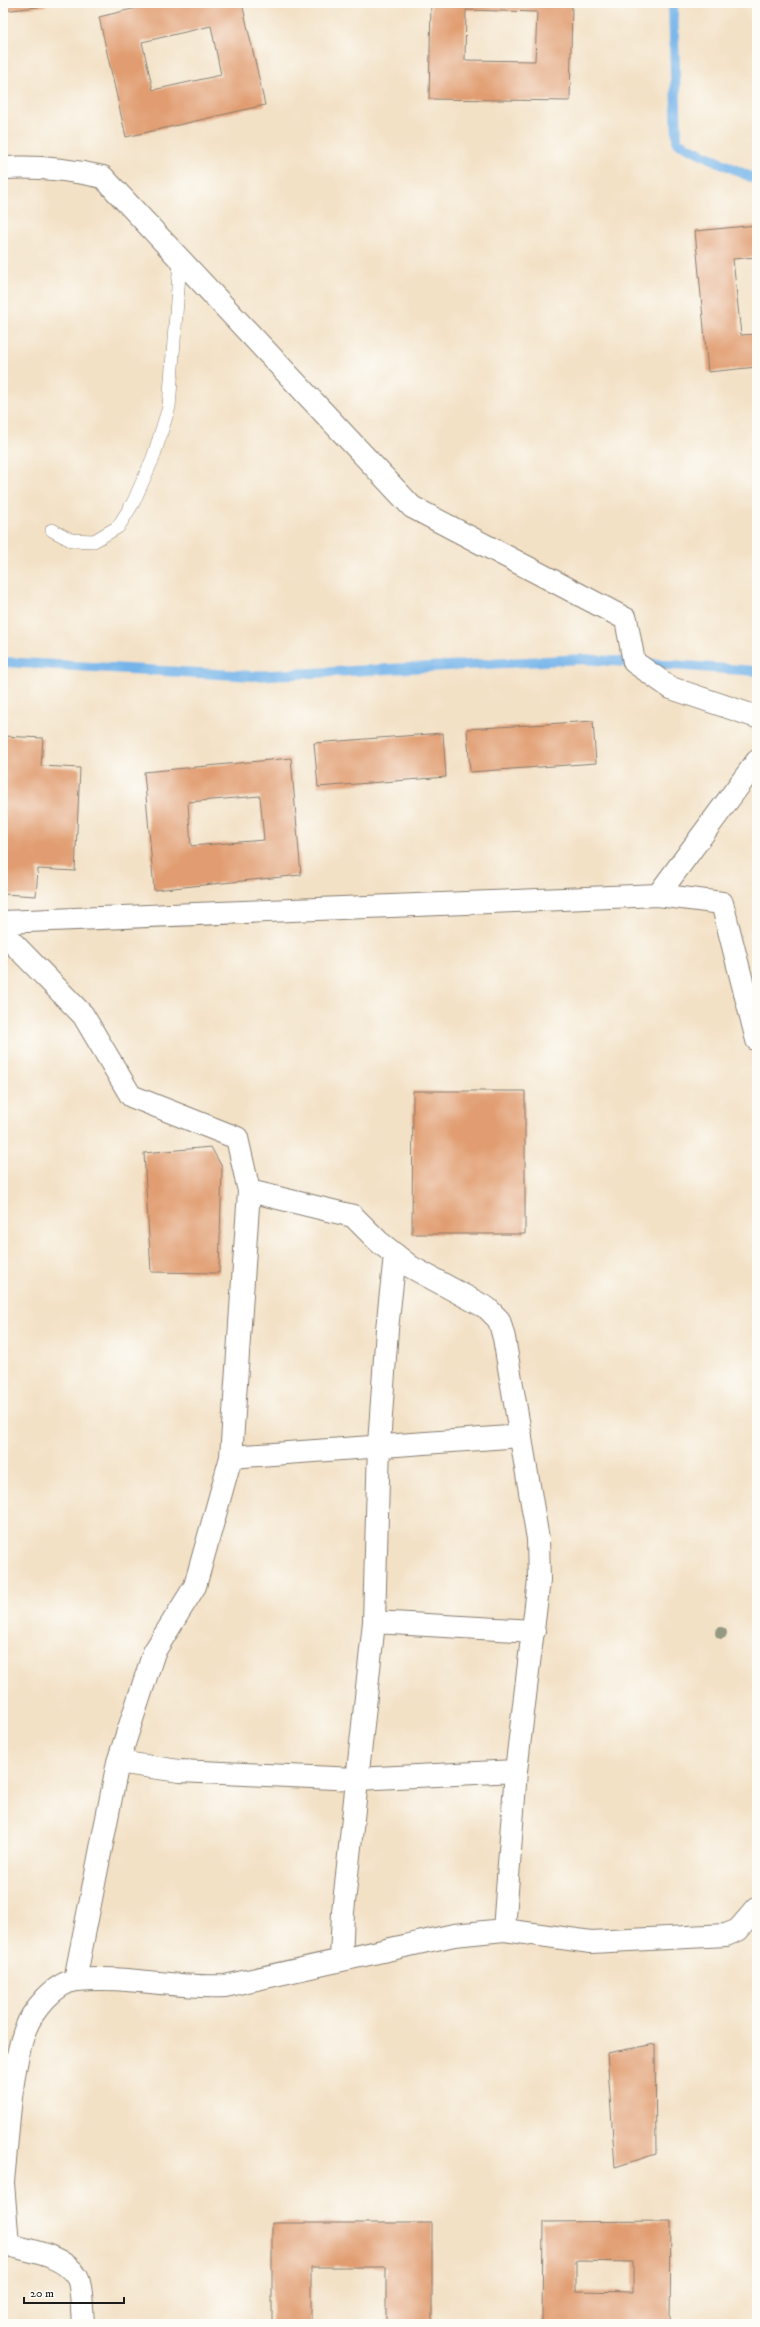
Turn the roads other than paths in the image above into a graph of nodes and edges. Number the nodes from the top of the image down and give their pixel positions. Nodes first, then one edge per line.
1 (3, 168) edge
2 (180, 261) junction
3 (52, 530) dead end
4 (757, 718) edge
5 (757, 761) edge
6 (658, 895) junction
7 (3, 922) edge
8 (3, 933) edge
9 (757, 1040) edge
10 (249, 1191) junction
11 (395, 1255) junction
12 (521, 1436) junction
13 (379, 1444) junction
14 (231, 1457) junction
15 (374, 1622) junction
16 (534, 1631) junction
17 (118, 1762) junction
18 (516, 1771) junction
19 (357, 1779) junction
20 (757, 1908) edge
21 (504, 1930) junction
22 (341, 1960) junction
23 (75, 1980) junction
24 (3, 2182) edge
25 (4, 2241) edge
26 (83, 2324) edge

1 - 2 street
2 - 3 lane
2 - 4 street
5 - 6 street
6 - 7 street
6 - 9 street
8 - 10 street
10 - 11 street
10 - 14 street
11 - 12 street
11 - 13 street
12 - 13 street
12 - 16 street
13 - 14 street
13 - 15 street
14 - 17 street
15 - 16 street
15 - 19 street
16 - 18 street
17 - 19 street
17 - 23 street
18 - 19 street
18 - 21 street
19 - 22 street
20 - 21 street
21 - 22 street
22 - 23 street
23 - 24 street
24 - 25 street
25 - 26 street

